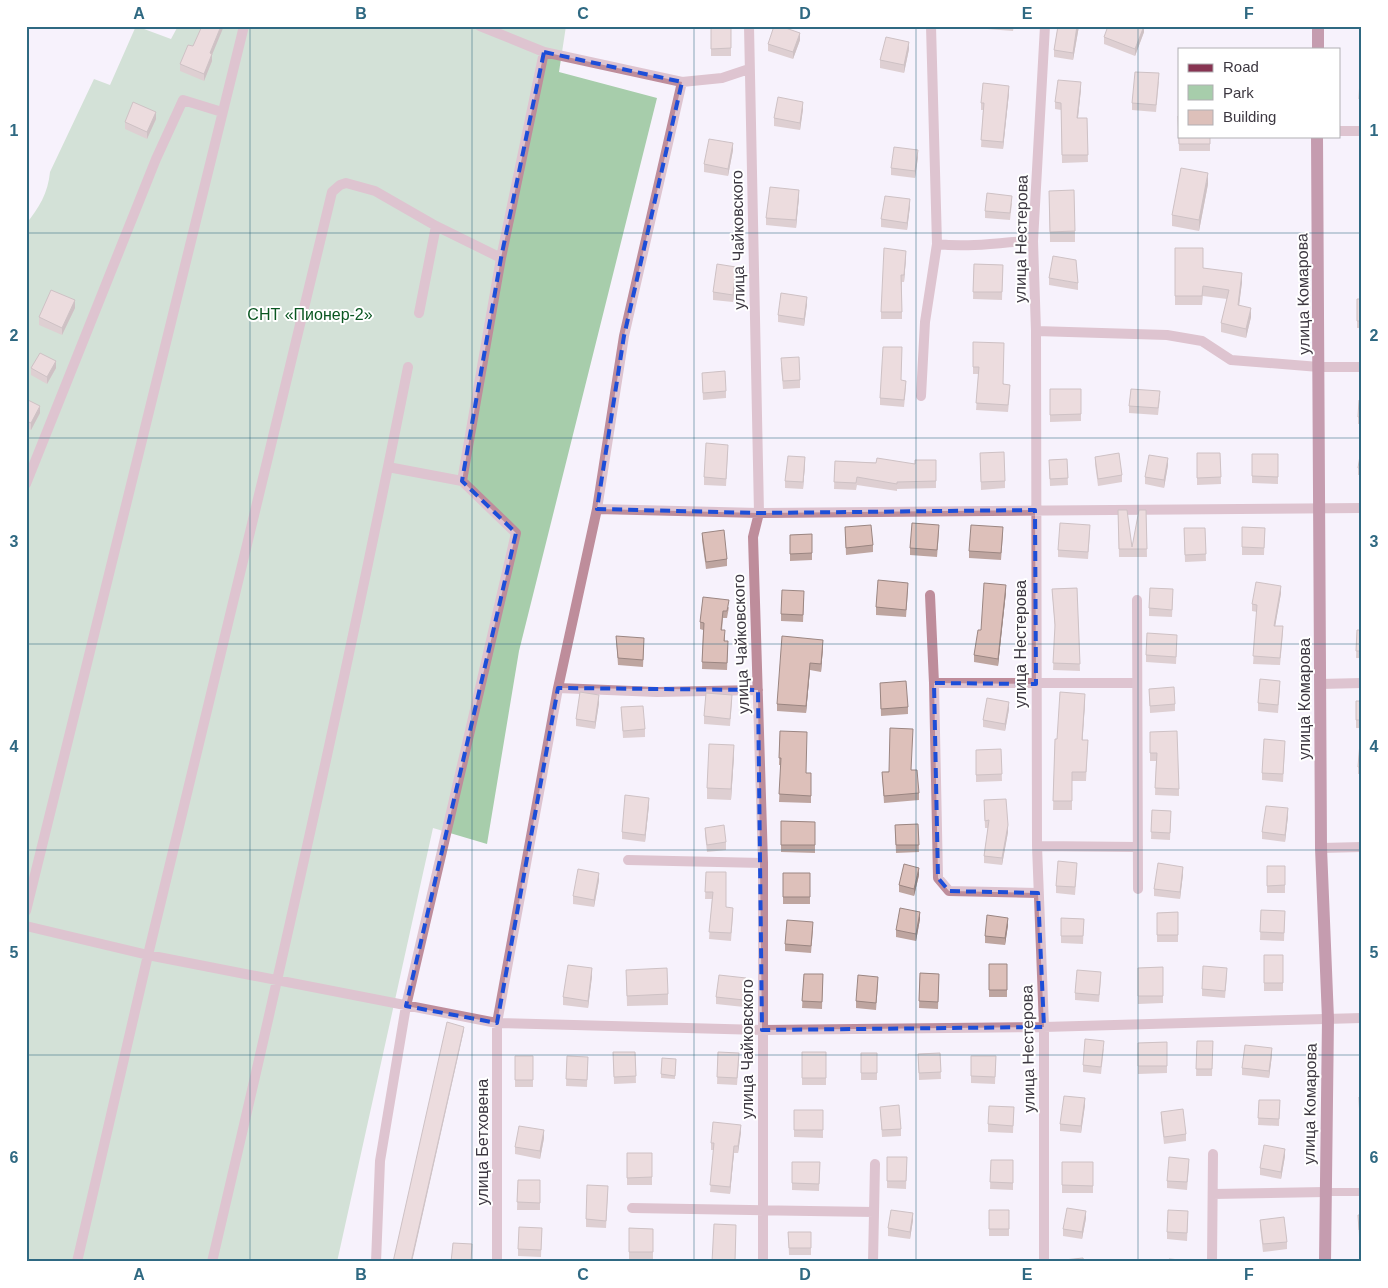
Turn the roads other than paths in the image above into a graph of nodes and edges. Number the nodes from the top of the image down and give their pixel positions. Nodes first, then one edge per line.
1 (244, 26) edge
2 (480, 26) edge
3 (749, 26) edge
4 (931, 26) edge
5 (1045, 26) edge
6 (1318, 26) edge
7 (1318, 48) edge
8 (544, 52) junction
9 (749, 69) junction
10 (682, 82) junction
11 (222, 112) junction
12 (1340, 131) edge
13 (1362, 131) edge
14 (1317, 138) edge
15 (436, 226) junction
16 (1033, 241) junction
17 (937, 244) junction
18 (500, 258) junction
19 (419, 313) dead end
20 (1036, 331) junction
21 (408, 367) dead end
22 (1320, 367) junction
23 (1362, 367) edge
24 (921, 396) dead end
25 (388, 467) junction
26 (462, 481) junction
27 (26, 484) edge
28 (1320, 508) junction
29 (1362, 508) edge
30 (597, 509) junction
31 (1035, 510) junction
32 (759, 513) junction
33 (930, 594) dead end
34 (1137, 600) dead end
35 (934, 683) junction
36 (1137, 683) junction
37 (1362, 683) edge
38 (1036, 684) junction
39 (1320, 684) junction
40 (558, 688) junction
41 (758, 690) junction
42 (1037, 846) junction
43 (1138, 847) junction
44 (1362, 847) edge
45 (1321, 848) junction
46 (628, 860) dead end
47 (763, 863) junction
48 (1138, 888) dead end
49 (1038, 893) junction
50 (26, 911) edge
51 (26, 926) edge
52 (148, 955) junction
53 (278, 979) junction
54 (406, 1006) junction
55 (1362, 1018) edge
56 (1328, 1019) junction
57 (498, 1023) junction
58 (1044, 1027) junction
59 (762, 1030) junction
60 (1213, 1154) dead end
61 (875, 1164) dead end
62 (1325, 1192) junction
63 (1362, 1192) edge
64 (1213, 1194) junction
65 (632, 1208) dead end
66 (763, 1211) junction
67 (874, 1212) junction
68 (77, 1262) edge
69 (212, 1262) edge
70 (376, 1262) edge
71 (496, 1262) edge
72 (764, 1262) edge
73 (872, 1262) edge
74 (1044, 1262) edge
75 (1212, 1262) edge
76 (1325, 1262) edge

1 - 11 street
2 - 8 street
3 - 9 street, улица Чайковского
4 - 17 street
5 - 16 street, улица Нестерова
6 - 7 main road
8 - 10 street
8 - 18 street
9 - 10 street
9 - 32 street, улица Чайковского
10 - 30 street, улица Бетховена
11 - 27 street
11 - 50 street
12 - 13 street
14 - 22 main road, улица Комарова
15 - 18 street
15 - 19 street
15 - 52 street
16 - 17 street
16 - 20 street, улица Нестерова
17 - 24 street
18 - 26 street
20 - 22 street
20 - 31 street, улица Нестерова
21 - 25 street
22 - 23 street
22 - 28 main road, улица Комарова
25 - 26 street
25 - 53 street
26 - 54 street
28 - 29 street
28 - 31 street
28 - 39 main road, улица Комарова
30 - 32 street
30 - 40 street, улица Бетховена
31 - 32 street
31 - 38 street, улица Нестерова
32 - 41 street, улица Чайковского
33 - 35 street
34 - 36 street
35 - 38 street
35 - 49 street
36 - 38 street
36 - 43 street
37 - 39 street
38 - 42 street, улица Нестерова
39 - 45 main road, улица Комарова
40 - 41 street
40 - 57 street, улица Бетховена
41 - 47 street, улица Чайковского
42 - 43 street
42 - 49 street, улица Нестерова
43 - 48 street
44 - 45 street
45 - 56 main road, улица Комарова
46 - 47 street
47 - 59 street, улица Чайковского
49 - 58 street, улица Нестерова
51 - 52 street
52 - 53 street
52 - 68 street
53 - 54 street
53 - 69 street
54 - 57 street
54 - 70 street
55 - 56 street
56 - 58 street
56 - 62 main road, улица Комарова
57 - 59 street
57 - 71 street, улица Бетховена
58 - 59 street
58 - 74 street, улица Нестерова
59 - 66 street, улица Чайковского
60 - 64 street
61 - 67 street
62 - 63 lane
62 - 64 street
62 - 76 main road, улица Комарова
64 - 75 street
65 - 66 street
66 - 67 street
66 - 72 street, улица Чайковского
67 - 73 street

